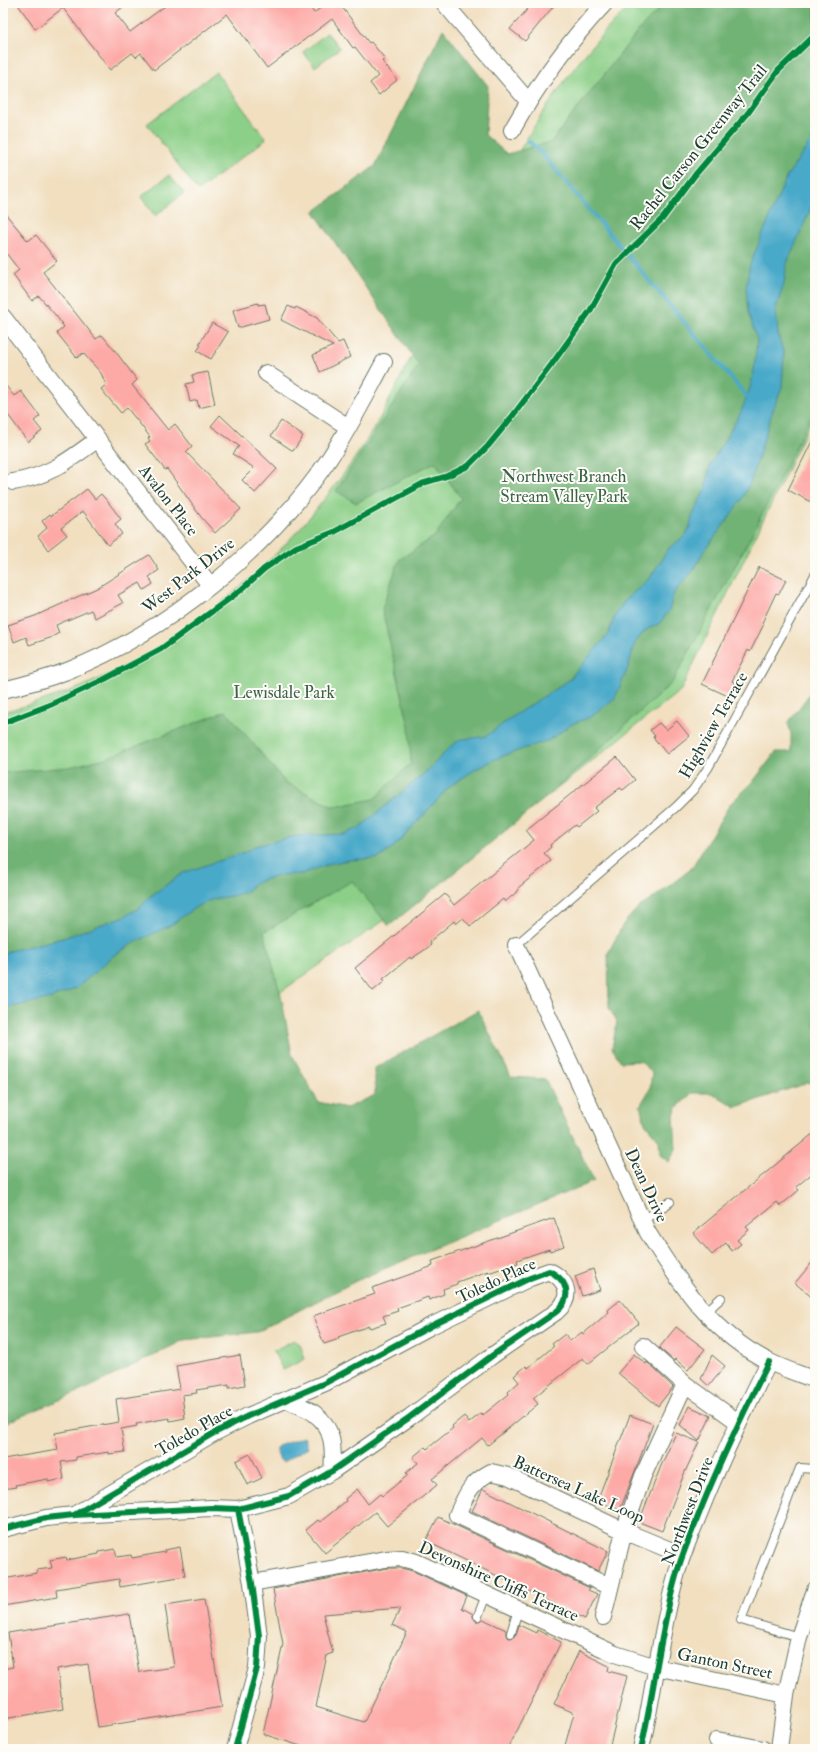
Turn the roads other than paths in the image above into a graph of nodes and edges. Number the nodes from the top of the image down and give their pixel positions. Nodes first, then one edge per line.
1 (444, 3) edge
2 (605, 3) edge
3 (528, 101) junction
4 (512, 130) dead end
5 (3, 317) edge
6 (384, 362) dead end
7 (266, 373) dead end
8 (348, 427) junction
9 (98, 439) junction
10 (13, 482) dead end
11 (815, 576) edge
12 (210, 585) junction
13 (3, 690) edge
14 (516, 945) joint
15 (670, 1202) dead end
16 (642, 1221) junction
17 (721, 1298) dead end
18 (705, 1313) junction
19 (643, 1346) dead end
20 (769, 1362) junction
21 (815, 1380) edge
22 (686, 1384) junction
23 (288, 1400) junction
24 (738, 1422) junction
25 (815, 1469) edge
26 (332, 1471) junction
27 (238, 1509) junction
28 (74, 1515) junction
29 (3, 1528) edge
30 (624, 1530) junction
31 (682, 1555) junction
32 (252, 1584) junction
33 (610, 1587) junction
34 (815, 1590) edge
35 (486, 1595) junction
36 (518, 1610) junction
37 (478, 1616) dead end
38 (603, 1617) dead end
39 (511, 1632) dead end
40 (799, 1637) junction
41 (656, 1667) junction
42 (786, 1695) junction
43 (717, 1745) edge
44 (235, 1749) edge
45 (641, 1749) edge
46 (764, 1749) edge
47 (779, 1749) edge

1 - 3 street
2 - 3 street
3 - 4 street
5 - 9 street, Avalon Place
6 - 8 street, West Park Drive
7 - 8 street
8 - 12 street, West Park Drive
9 - 10 street
9 - 12 street, Avalon Place
11 - 14 lane, Highview Terrace
12 - 13 street, West Park Drive
14 - 16 street, Dean Drive
15 - 16 lane
16 - 18 street, Dean Drive
17 - 18 lane
18 - 20 street, Dean Drive
19 - 22 street
20 - 21 street, Dean Drive
20 - 24 street, Northwest Drive
22 - 24 street
22 - 30 street
23 - 26 street
23 - 26 street, Toledo Place
23 - 28 street, Toledo Place
24 - 31 street, Northwest Drive
25 - 40 lane
26 - 27 street, Toledo Place
27 - 28 street, Toledo Place
27 - 32 street
28 - 29 street, Toledo Place
30 - 31 street, Battersea Lake Loop
30 - 33 street
30 - 33 street, Battersea Lake Loop
31 - 41 street, Northwest Drive
32 - 35 street, Devonshire Cliffs Terrace
32 - 44 street
33 - 38 street
34 - 40 street
35 - 36 street, Devonshire Cliffs Terrace
35 - 37 lane
36 - 39 lane
36 - 41 street, Devonshire Cliffs Terrace
40 - 42 street
41 - 42 street, Ganton Street
41 - 45 street, Northwest Drive
42 - 47 street
43 - 46 street

